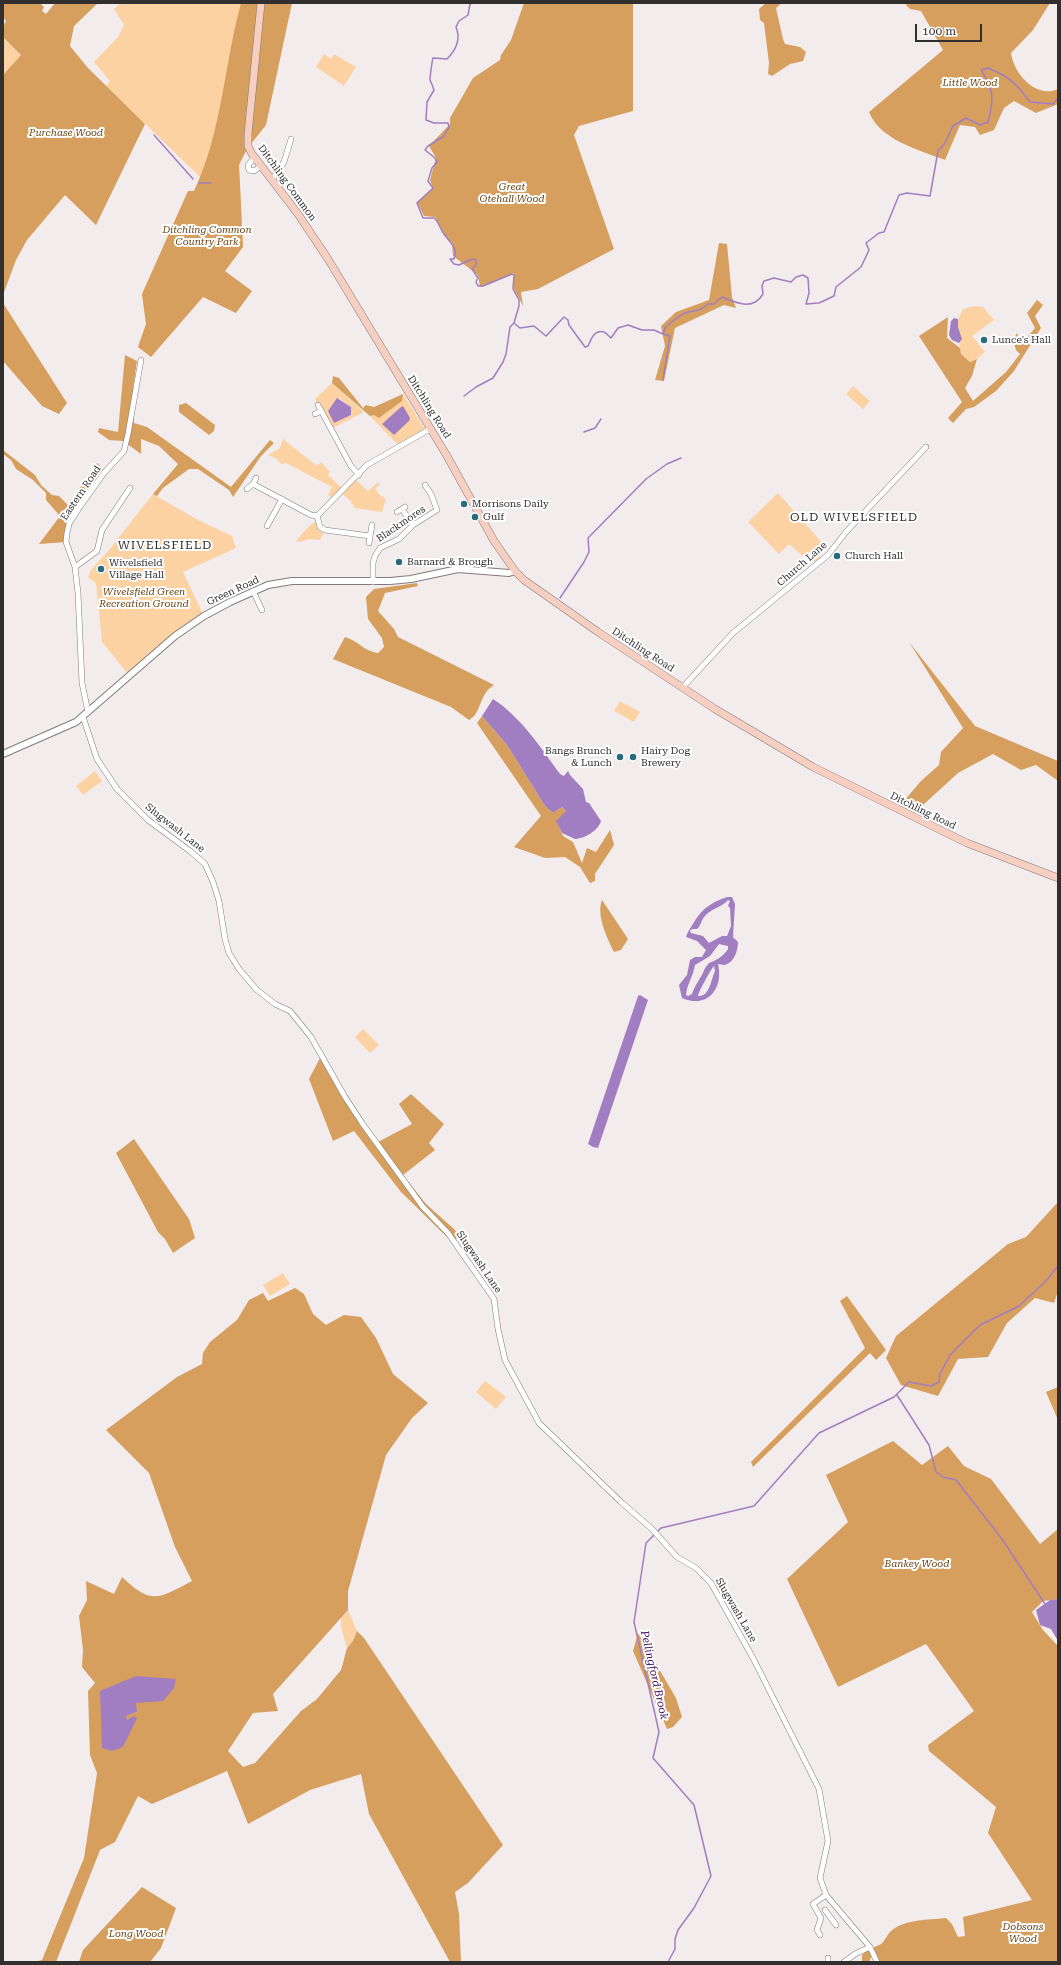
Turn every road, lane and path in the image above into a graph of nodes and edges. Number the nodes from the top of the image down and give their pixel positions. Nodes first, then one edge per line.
1 (261, 3) edge
2 (290, 139) dead end
3 (254, 158) junction
4 (261, 166) junction
5 (272, 180) junction
6 (348, 293) joint
7 (141, 360) dead end
8 (318, 405) dead end
9 (321, 411) junction
10 (315, 414) dead end
11 (430, 429) junction
12 (926, 447) dead end
13 (359, 475) junction
14 (256, 478) dead end
15 (253, 484) junction
16 (425, 485) dead end
17 (130, 488) dead end
18 (247, 489) dead end
19 (282, 500) junction
20 (401, 509) dead end
21 (317, 516) junction
22 (372, 525) dead end
23 (413, 525) junction
24 (267, 526) dead end
25 (370, 536) junction
26 (369, 543) dead end
27 (75, 567) junction
28 (515, 571) junction
29 (373, 582) junction
30 (253, 591) junction
31 (262, 610) dead end
32 (683, 688) junction
33 (88, 712) junction
34 (83, 717) junction
35 (3, 754) edge
36 (1058, 878) edge
37 (826, 1895) junction
38 (824, 1910) dead end
39 (838, 1910) junction
40 (830, 1917) junction
41 (836, 1925) dead end
42 (820, 1935) dead end
43 (870, 1947) junction
44 (844, 1962) edge
45 (877, 1962) edge

1 - 3 main road, Ditchling Common
2 - 5 street
3 - 4 main road, Ditchling Common
3 - 4 street
4 - 5 main road, Ditchling Common
5 - 6 main road, Ditchling Common
6 - 11 main road, Ditchling Road
7 - 27 street, Eastern Road
8 - 9 street
9 - 10 street
9 - 13 street
11 - 13 street
11 - 28 main road, Ditchling Road
12 - 32 street, Church Lane
13 - 21 street
14 - 15 street
15 - 18 street
15 - 19 street
16 - 23 street, Blackmores
17 - 27 street
19 - 21 street
19 - 24 street
20 - 23 street
21 - 25 street
22 - 25 street
23 - 29 street, Blackmores
25 - 26 street
27 - 33 street, Eastern Road
28 - 29 street, Green Road
28 - 32 main road, Ditchling Road
29 - 30 street, Green Road
30 - 31 street
30 - 33 street, Green Road
32 - 36 main road, Ditchling Road
33 - 34 street, Green Road
34 - 35 street, Green Road
34 - 37 street, Slugwash Lane
37 - 39 street, Slugwash Lane
37 - 42 street
38 - 40 street
39 - 40 street
39 - 43 street, Slugwash Lane
40 - 41 street
43 - 44 street
43 - 45 street, Slugwash Lane

